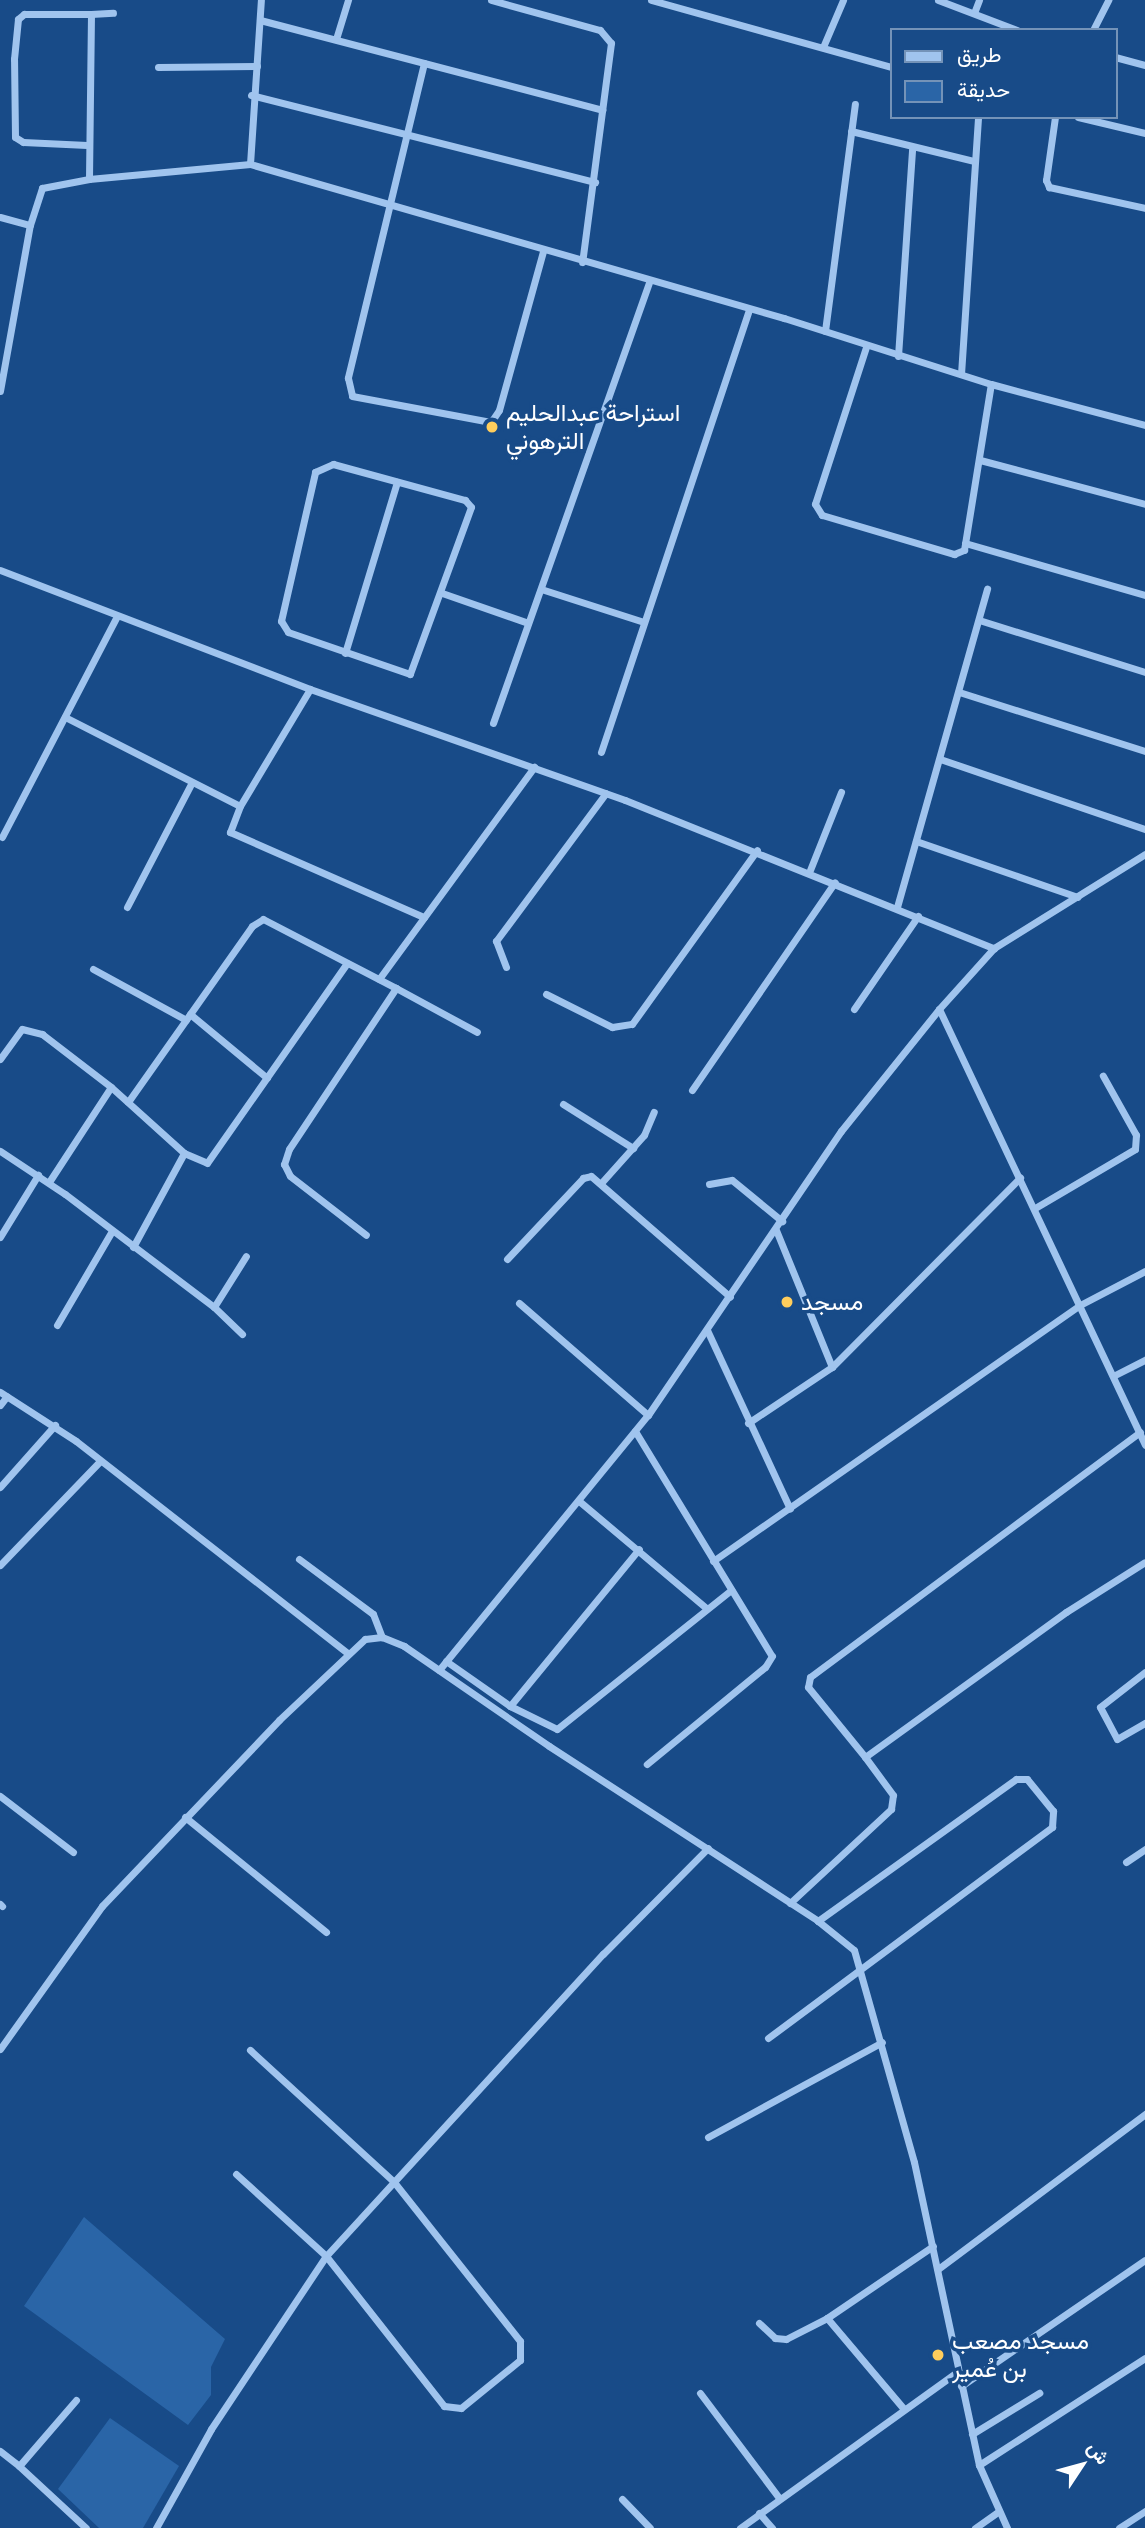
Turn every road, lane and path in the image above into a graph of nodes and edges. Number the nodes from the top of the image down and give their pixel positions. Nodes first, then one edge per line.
1 (261, 0) edge
2 (348, 0) edge
3 (491, 0) edge
4 (651, 0) edge
5 (843, 0) edge
6 (938, 0) edge
7 (979, 0) edge
8 (1108, 0) edge
9 (113, 13) dead end
10 (974, 13) junction
11 (91, 14) junction
12 (260, 20) junction
13 (1012, 28) edge
14 (1094, 28) edge
15 (337, 39) junction
16 (823, 47) junction
17 (1117, 58) edge
18 (424, 63) junction
19 (1145, 65) edge
20 (257, 66) junction
21 (158, 67) dead end
22 (890, 67) edge
23 (251, 94) junction
24 (855, 104) dead end
25 (603, 110) junction
26 (978, 119) edge
27 (1055, 119) edge
28 (1086, 119) edge
29 (850, 131) junction
30 (1145, 133) edge
31 (407, 134) junction
32 (87, 145) junction
33 (912, 148) junction
34 (974, 161) junction
35 (250, 164) junction
36 (89, 178) junction
37 (595, 182) junction
38 (389, 205) junction
39 (1145, 208) edge
40 (0, 217) edge
41 (30, 225) junction
42 (543, 251) junction
43 (582, 262) junction
44 (649, 282) junction
45 (749, 309) junction
46 (825, 331) junction
47 (866, 347) junction
48 (898, 356) junction
49 (961, 373) junction
50 (991, 384) junction
51 (0, 391) edge
52 (1145, 425) edge
53 (980, 460) junction
54 (397, 482) junction
55 (1145, 504) edge
56 (965, 543) junction
57 (0, 570) edge
58 (987, 588) dead end
59 (541, 589) junction
60 (442, 593) junction
61 (1145, 595) edge
62 (116, 618) junction
63 (979, 620) junction
64 (644, 622) junction
65 (528, 623) junction
66 (345, 653) junction
67 (1145, 671) edge
68 (310, 689) junction
69 (959, 692) junction
70 (65, 717) junction
71 (493, 723) dead end
72 (1145, 751) edge
73 (601, 752) dead end
74 (940, 759) junction
75 (534, 767) junction
76 (191, 784) junction
77 (841, 792) dead end
78 (606, 793) junction
79 (240, 806) junction
80 (1145, 829) edge
81 (2, 836) dead end
82 (916, 841) junction
83 (757, 850) junction
84 (1145, 854) edge
85 (810, 870) junction
86 (835, 882) junction
87 (1078, 897) junction
88 (127, 907) dead end
89 (897, 907) junction
90 (918, 916) junction
91 (424, 917) junction
92 (994, 948) junction
93 (347, 963) junction
94 (506, 967) dead end
95 (93, 970) dead end
96 (379, 979) junction
97 (396, 988) junction
98 (546, 994) dead end
99 (854, 1009) dead end
100 (939, 1009) junction
101 (188, 1017) junction
102 (477, 1032) dead end
103 (0, 1059) edge
104 (1102, 1076) dead end
105 (267, 1077) junction
106 (111, 1087) junction
107 (692, 1090) dead end
108 (128, 1102) junction
109 (563, 1104) dead end
110 (654, 1112) dead end
111 (633, 1148) junction
112 (0, 1151) edge
113 (184, 1153) junction
114 (37, 1175) junction
115 (1020, 1178) junction
116 (49, 1182) junction
117 (602, 1182) junction
118 (709, 1184) dead end
119 (1034, 1208) junction
120 (782, 1221) junction
121 (776, 1230) junction
122 (112, 1231) junction
123 (366, 1235) dead end
124 (0, 1237) edge
125 (133, 1247) junction
126 (246, 1256) dead end
127 (507, 1259) dead end
128 (1145, 1270) edge
129 (730, 1297) junction
130 (519, 1303) dead end
131 (1080, 1305) junction
132 (214, 1307) junction
133 (57, 1325) dead end
134 (707, 1330) junction
135 (242, 1335) dead end
136 (1145, 1360) edge
137 (832, 1367) junction
138 (1115, 1376) junction
139 (4, 1394) edge
140 (0, 1405) edge
141 (648, 1415) junction
142 (748, 1423) junction
143 (55, 1425) junction
144 (635, 1431) junction
145 (1140, 1432) junction
146 (1145, 1445) edge
147 (99, 1462) junction
148 (0, 1487) edge
149 (579, 1501) junction
150 (790, 1508) junction
151 (639, 1549) junction
152 (299, 1559) dead end
153 (713, 1561) junction
154 (1145, 1562) edge
155 (0, 1564) edge
156 (731, 1590) junction
157 (706, 1608) junction
158 (382, 1637) junction
159 (347, 1653) junction
160 (446, 1661) junction
161 (439, 1670) junction
162 (1145, 1672) edge
163 (510, 1706) junction
164 (1145, 1723) edge
165 (865, 1757) junction
166 (648, 1763) dead end
167 (0, 1796) edge
168 (185, 1817) junction
169 (708, 1848) junction
170 (1145, 1849) edge
171 (73, 1852) dead end
172 (1126, 1862) dead end
173 (790, 1903) junction
174 (818, 1921) junction
175 (326, 1932) dead end
176 (861, 1966) junction
177 (768, 2038) dead end
178 (882, 2042) junction
179 (0, 2049) edge
180 (250, 2050) dead end
181 (1145, 2114) edge
182 (709, 2137) dead end
183 (236, 2174) dead end
184 (393, 2181) junction
185 (933, 2246) junction
186 (326, 2256) junction
187 (1145, 2260) edge
188 (938, 2269) junction
189 (827, 2318) junction
190 (758, 2323) dead end
191 (1145, 2358) edge
192 (957, 2372) junction
193 (961, 2386) junction
194 (700, 2393) dead end
195 (1039, 2393) dead end
196 (76, 2400) dead end
197 (903, 2408) junction
198 (972, 2434) junction
199 (0, 2451) edge
200 (979, 2465) junction
201 (19, 2466) junction
202 (779, 2498) junction
203 (622, 2499) dead end
204 (1145, 2511) edge
205 (998, 2512) junction
206 (759, 2513) junction
207 (86, 2528) edge
208 (156, 2528) edge
209 (650, 2528) edge
210 (740, 2528) edge
211 (772, 2528) edge
212 (975, 2528) edge
213 (1007, 2528) edge
214 (1119, 2528) edge

1 - 12 street
2 - 15 street
3 - 25 street
4 - 16 street
5 - 16 street
6 - 10 street
7 - 10 street
8 - 14 street
9 - 11 street
10 - 13 street
11 - 32 street
11 - 32 street
12 - 15 street
12 - 20 street
15 - 18 street
16 - 22 street
17 - 19 street
18 - 25 street
18 - 31 street
20 - 21 street
20 - 23 street
23 - 31 street
23 - 35 street
24 - 29 street
25 - 37 street
26 - 34 street
27 - 39 street
28 - 30 street
29 - 33 street
29 - 46 street
31 - 37 street
31 - 38 street
32 - 36 street
33 - 34 street
33 - 48 street
34 - 49 street
35 - 36 street
35 - 38 street
36 - 41 street
37 - 43 street
38 - 42 street
38 - 42 street
40 - 41 street
41 - 51 street
42 - 43 street
43 - 44 street
44 - 45 street
44 - 59 street
45 - 46 street
45 - 64 street
46 - 47 street
47 - 48 street
47 - 56 street
48 - 49 street
49 - 50 street
50 - 52 street
50 - 53 street
53 - 55 street
53 - 56 street
54 - 60 street
54 - 66 street
54 - 66 street
56 - 61 street
57 - 62 street
58 - 63 street
59 - 64 street
59 - 65 street
60 - 65 street
60 - 66 street
62 - 68 street
62 - 70 street
63 - 67 street
63 - 69 street
64 - 73 street
65 - 71 street
68 - 75 street
68 - 79 street
69 - 72 street
69 - 74 street
70 - 76 street
70 - 81 street
74 - 80 street
74 - 82 street
75 - 78 street
75 - 91 street
76 - 79 street
76 - 88 street
77 - 85 street
78 - 83 street
78 - 94 street
79 - 91 street
82 - 87 street
82 - 89 street
83 - 85 street
83 - 98 street
84 - 87 street
85 - 86 street
86 - 89 street
86 - 107 street
87 - 92 street
89 - 90 street
90 - 92 street
90 - 99 street
91 - 96 street
92 - 100 street
93 - 96 street
93 - 101 street
93 - 105 street
95 - 101 street
96 - 97 street
97 - 102 street
97 - 123 street
100 - 115 street
100 - 120 street
101 - 105 street
101 - 108 street
103 - 106 street
104 - 119 street
105 - 113 street
106 - 108 street
106 - 116 street
108 - 113 street
109 - 111 street
110 - 111 street
111 - 117 street
112 - 114 street
113 - 125 street
114 - 116 street
114 - 124 street
115 - 119 street
115 - 137 street
116 - 122 street
117 - 127 street
117 - 129 street
118 - 120 street
119 - 131 street
120 - 121 street
121 - 129 street
121 - 137 street
122 - 125 street
122 - 133 street
125 - 132 street
126 - 132 street
128 - 131 street
129 - 134 street
130 - 141 street
131 - 138 street
131 - 150 street
132 - 135 street
134 - 141 street
134 - 142 street
136 - 138 street
137 - 142 street
138 - 145 street
139 - 140 street
139 - 143 street
141 - 144 street
142 - 150 street
143 - 147 street
143 - 148 street
144 - 149 street
144 - 153 street
145 - 146 street
145 - 165 street
147 - 155 street
147 - 159 street
149 - 151 street
149 - 160 street
150 - 153 street
151 - 157 street
151 - 163 street
152 - 158 street
153 - 156 street
154 - 165 street
156 - 157 street
156 - 166 street
157 - 163 street
158 - 159 street
158 - 161 street
159 - 168 street
160 - 161 street
160 - 163 street
161 - 169 street
162 - 164 street
165 - 173 street
167 - 171 street
168 - 175 street
168 - 179 street
169 - 173 street
169 - 184 street
170 - 172 street
173 - 174 street
174 - 176 street
174 - 176 street
176 - 177 street
176 - 178 street
178 - 182 street
178 - 185 street
180 - 184 street
181 - 188 street
183 - 186 street
184 - 186 street
184 - 186 street
185 - 188 street
185 - 189 street
186 - 208 street
187 - 193 street
188 - 192 street
189 - 190 street
189 - 197 street
191 - 200 street
192 - 193 street
192 - 197 street
193 - 198 street
194 - 202 street
195 - 198 street
196 - 201 street
197 - 202 street
198 - 200 street
199 - 201 street
200 - 205 street
201 - 207 street
202 - 206 street
203 - 209 street
204 - 214 street
205 - 212 street
205 - 213 street
206 - 210 street
206 - 211 street

